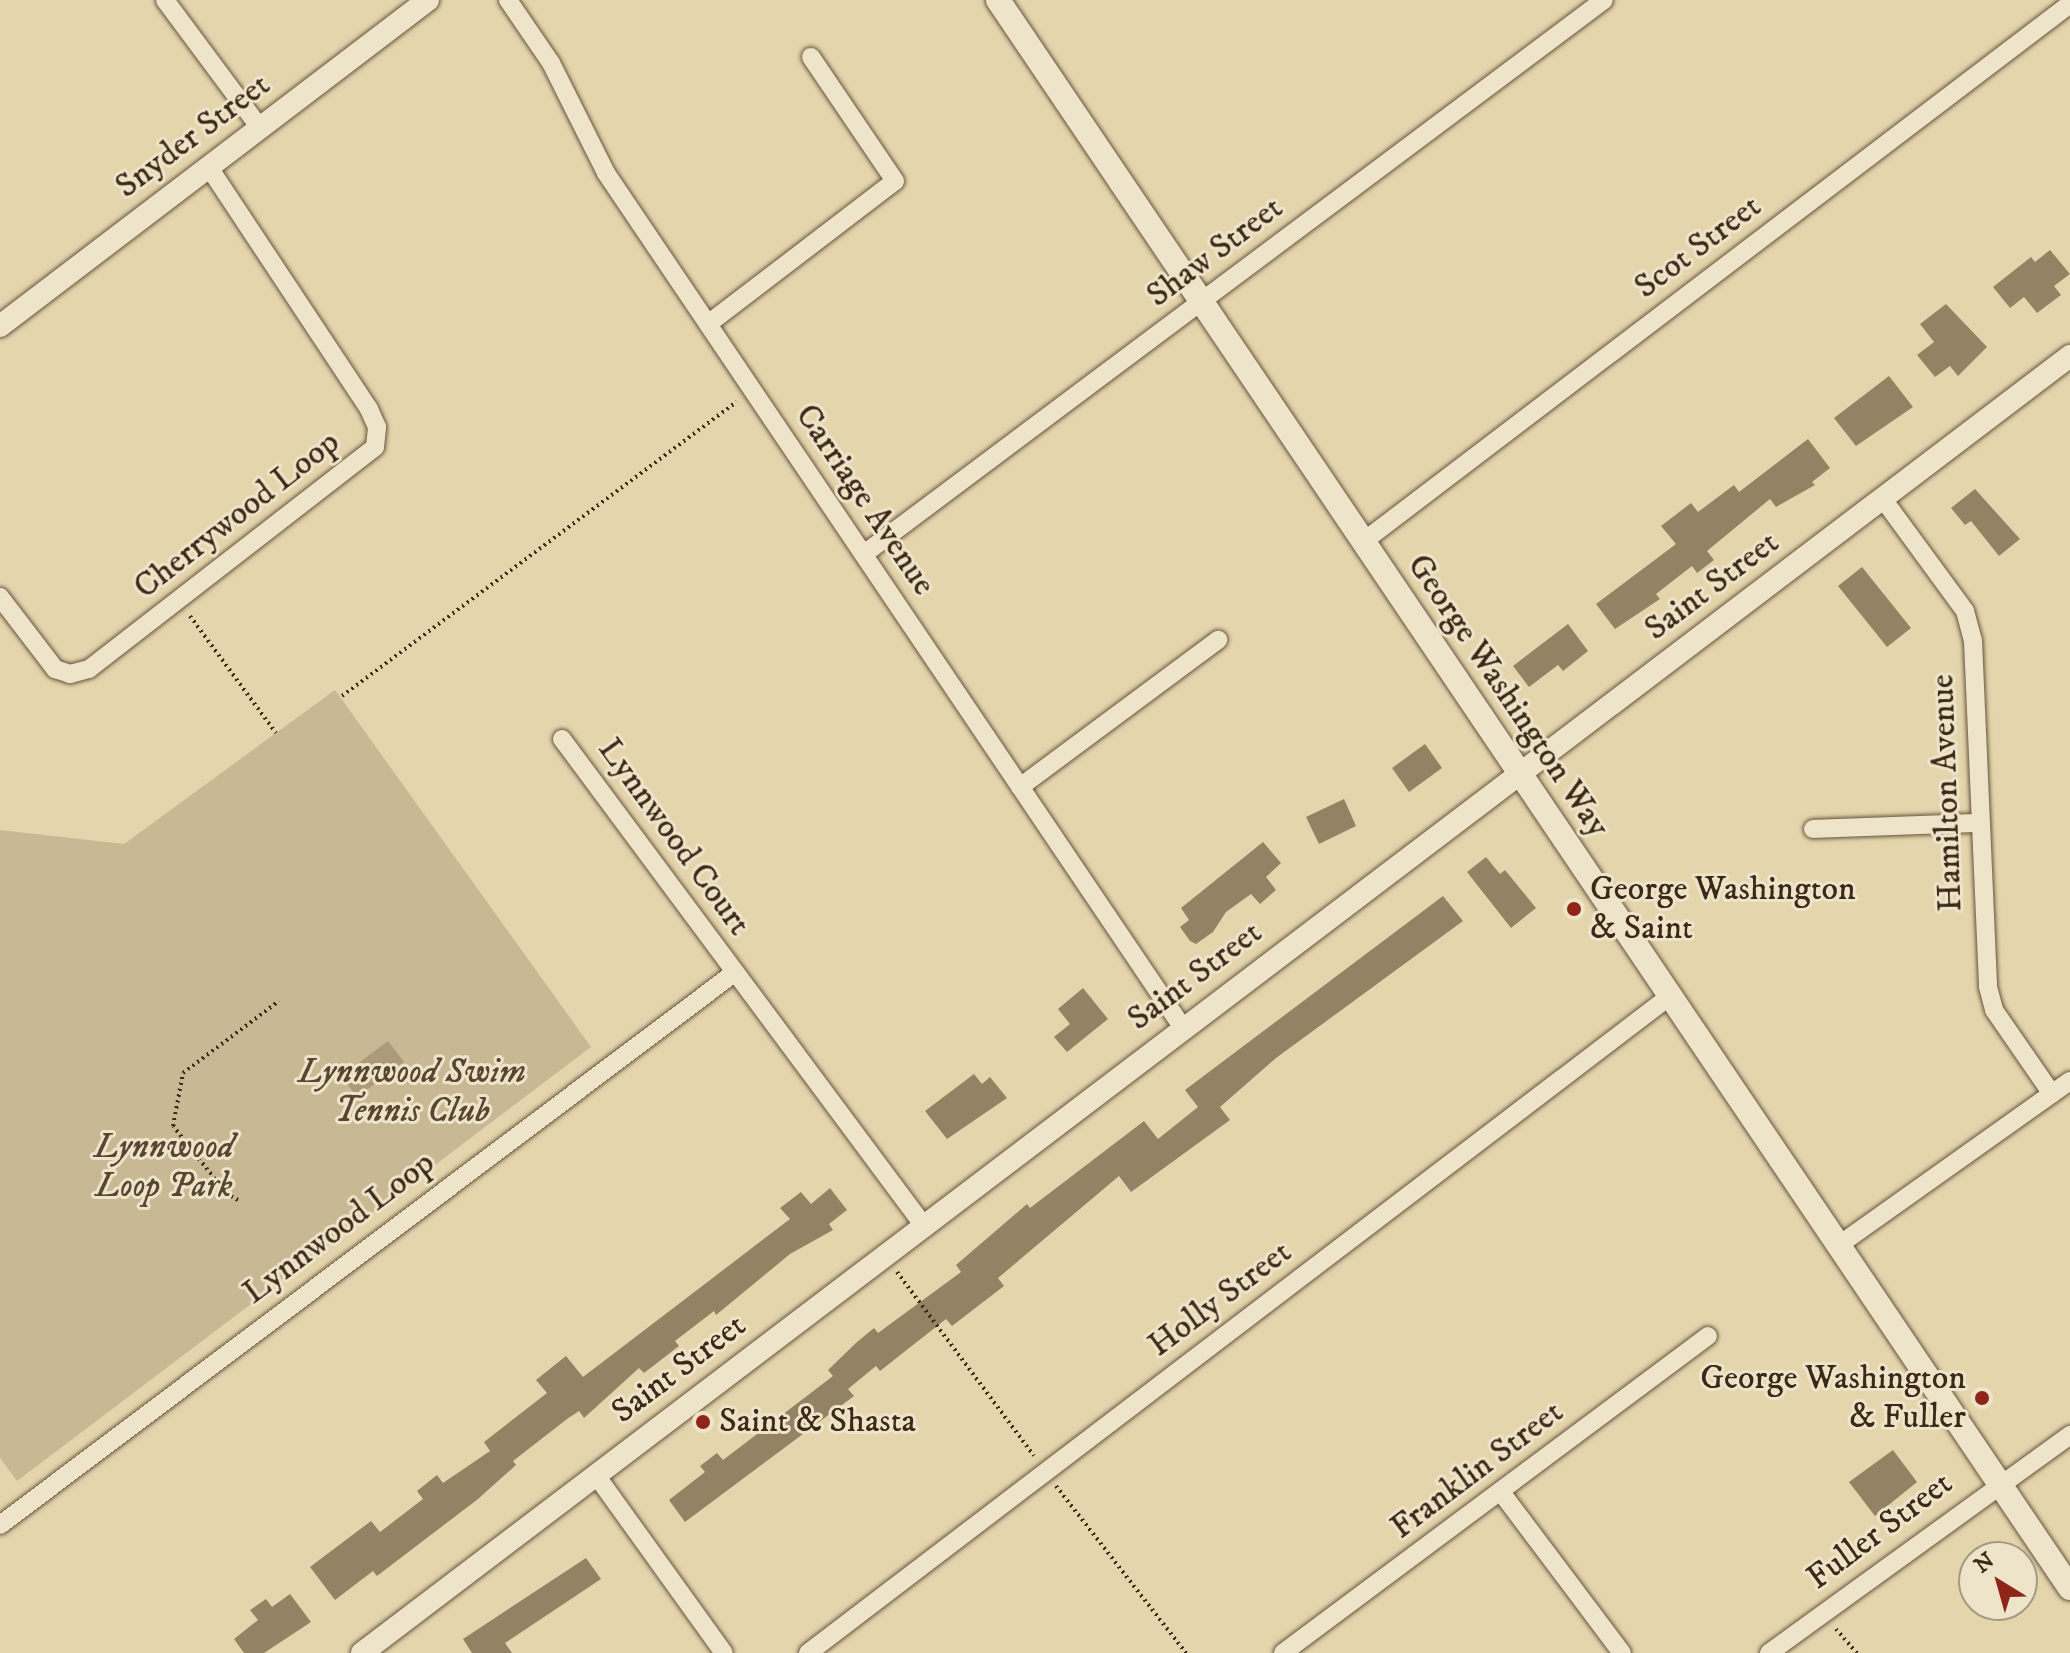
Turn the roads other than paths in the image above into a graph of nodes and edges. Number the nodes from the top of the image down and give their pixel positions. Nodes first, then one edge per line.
1 (165, 0) edge
2 (428, 0) edge
3 (508, 0) edge
4 (1604, 0) edge
5 (1006, 3) edge
6 (2070, 4) edge
7 (811, 57) dead end
8 (260, 128) junction
9 (209, 167) junction
10 (1201, 302) junction
11 (708, 324) junction
12 (0, 326) edge
13 (2070, 356) edge
14 (1883, 499) junction
15 (1364, 541) junction
16 (864, 554) junction
17 (0, 597) edge
18 (1218, 640) dead end
19 (562, 739) dead end
20 (1521, 773) junction
21 (1020, 787) junction
22 (1980, 823) junction
23 (1813, 829) dead end
24 (734, 973) junction
25 (1670, 996) junction
26 (1183, 1028) junction
27 (2070, 1081) edge
28 (2052, 1094) junction
29 (924, 1226) junction
30 (1839, 1245) junction
31 (1708, 1336) dead end
32 (2070, 1435) edge
33 (596, 1475) junction
34 (1999, 1483) junction
35 (1501, 1492) junction
36 (0, 1525) edge
37 (2070, 1588) edge
38 (386, 1646) edge
39 (362, 1653) edge
40 (724, 1653) edge
41 (808, 1653) edge
42 (1283, 1653) edge
43 (1622, 1653) edge
44 (1769, 1653) edge

1 - 8 street
2 - 8 street, Snyder Street
3 - 11 street, Carriage Avenue
4 - 10 street, Shaw Street
5 - 10 main road, George Washington Way
6 - 15 street, Scot Street
7 - 11 street
8 - 9 street, Snyder Street
9 - 12 street, Snyder Street
9 - 17 street, Cherrywood Loop
10 - 15 main road, George Washington Way
10 - 16 street, Shaw Street
11 - 16 street, Carriage Avenue
13 - 14 street, Saint Street
14 - 20 street, Saint Street
14 - 22 street, Hamilton Avenue
15 - 20 main road, George Washington Way
16 - 21 street, Carriage Avenue
18 - 21 street
19 - 24 street, Lynnwood Court
20 - 25 main road, George Washington Way
20 - 26 street, Saint Street
21 - 26 street, Carriage Avenue
22 - 23 street
22 - 28 street, Hamilton Avenue
24 - 29 street
24 - 36 street, Lynnwood Loop
25 - 30 main road, George Washington Way
25 - 41 street, Holly Street
26 - 29 street, Saint Street
27 - 28 street
28 - 30 street
29 - 33 street, Saint Street
30 - 34 main road, George Washington Way
31 - 35 street, Franklin Street
32 - 34 street, Fuller Street
33 - 38 street, Saint Street
33 - 40 street
34 - 37 main road, George Washington Way
34 - 44 street, Fuller Street
35 - 42 street, Franklin Street
35 - 43 street
38 - 39 street, Saint Street

